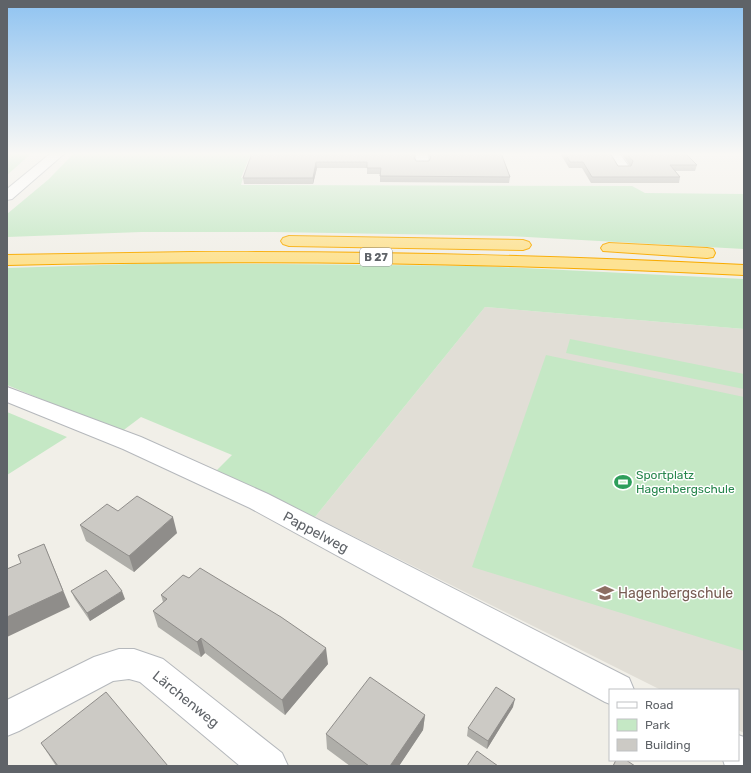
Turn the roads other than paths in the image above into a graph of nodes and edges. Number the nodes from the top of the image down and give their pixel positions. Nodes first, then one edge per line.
1 (15, 189) edge
2 (7, 196) edge
3 (276, 240) dead end
4 (541, 245) dead end
5 (594, 247) dead end
6 (9, 250) edge
7 (744, 255) edge
8 (744, 270) edge
9 (7, 394) edge
10 (615, 689) edge
11 (7, 719) edge
12 (269, 766) edge

1 - 2 street
3 - 4 highway, B 27
5 - 7 highway
6 - 8 highway, B 27
9 - 10 street, Pappelweg
11 - 12 street, Lärchenweg

